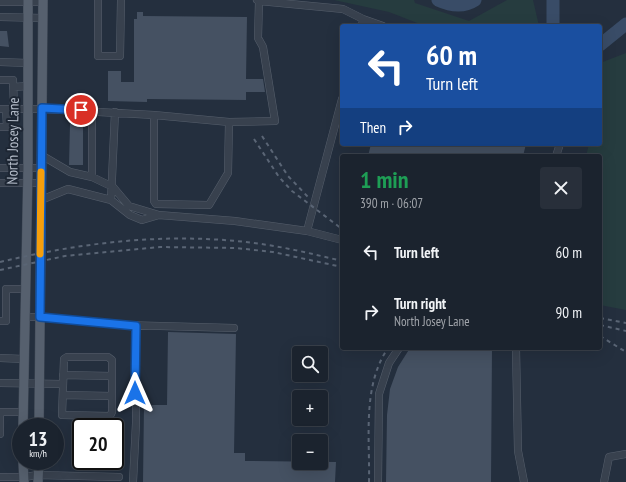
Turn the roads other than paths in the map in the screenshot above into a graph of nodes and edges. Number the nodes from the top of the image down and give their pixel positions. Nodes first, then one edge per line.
1 (98, 0) edge
2 (121, 0) edge
3 (28, 1) edge
4 (43, 1) edge
5 (258, 1) edge
6 (0, 2) edge
7 (0, 17) edge
8 (28, 18) junction
9 (43, 18) junction
10 (362, 23) edge
11 (0, 62) edge
12 (28, 63) junction
13 (0, 80) edge
14 (13, 86) junction
15 (28, 86) junction
16 (340, 107) edge
17 (42, 108) junction
18 (7, 109) edge
19 (28, 109) junction
20 (92, 111) junction
21 (115, 112) junction
22 (154, 115) junction
23 (228, 122) junction
24 (0, 127) edge
25 (42, 154) junction
26 (28, 167) junction
27 (0, 168) edge
28 (41, 168) junction
29 (92, 177) junction
30 (0, 183) edge
31 (27, 183) junction
32 (41, 183) junction
33 (113, 187) junction
34 (41, 200) junction
35 (111, 200) junction
36 (159, 215) junction
37 (307, 231) junction
38 (340, 239) edge
39 (25, 289) junction
40 (25, 317) junction
41 (40, 317) junction
42 (0, 321) edge
43 (136, 326) junction
44 (234, 328) dead end
45 (398, 350) edge
46 (516, 350) edge
47 (0, 358) edge
48 (24, 359) junction
49 (63, 375) junction
50 (112, 376) junction
51 (0, 383) edge
52 (23, 383) junction
53 (39, 383) junction
54 (63, 384) junction
55 (63, 395) junction
56 (112, 396) junction
57 (0, 412) edge
58 (23, 412) junction
59 (23, 418) edge
60 (39, 418) edge
61 (0, 434) edge
62 (626, 454) edge
63 (23, 470) edge
64 (119, 476) dead end
65 (0, 477) edge
66 (38, 478) edge
67 (24, 480) edge
68 (133, 482) edge
69 (378, 482) edge
70 (524, 482) edge
71 (604, 482) edge

1 - 2 street
3 - 4 street
3 - 6 street
3 - 8 main road, North Josey Lane
4 - 9 main road, North Josey Lane
5 - 10 street
5 - 23 street
7 - 8 street
8 - 9 street
8 - 12 main road, North Josey Lane
9 - 17 main road, North Josey Lane
11 - 12 street
12 - 15 main road, North Josey Lane
13 - 14 street
14 - 15 street
14 - 18 street
15 - 19 main road, North Josey Lane
16 - 37 street
17 - 19 street
17 - 20 street
17 - 25 main road, North Josey Lane
18 - 19 street
18 - 24 street
19 - 26 main road, North Josey Lane
20 - 21 street
20 - 29 street
21 - 22 street
21 - 33 street
22 - 23 street
22 - 23 street
25 - 28 main road, North Josey Lane
25 - 29 street
26 - 27 street
26 - 28 street
26 - 31 main road, North Josey Lane
28 - 32 main road, North Josey Lane
29 - 33 street
30 - 31 street
31 - 32 street
31 - 39 main road, North Josey Lane
32 - 34 main road, North Josey Lane
33 - 35 street
33 - 36 street
34 - 35 street
34 - 41 main road, North Josey Lane
35 - 36 street
36 - 37 street
37 - 38 street
39 - 40 main road, North Josey Lane
39 - 42 street
40 - 41 street
40 - 48 main road, North Josey Lane
41 - 43 street
41 - 53 main road, North Josey Lane
43 - 44 street
43 - 68 street
45 - 69 street
46 - 70 street
47 - 48 street
48 - 52 main road, North Josey Lane
49 - 50 street
49 - 50 street
49 - 54 street
50 - 56 street
51 - 52 street
52 - 53 street
52 - 58 main road, North Josey Lane
53 - 54 street
53 - 60 main road, North Josey Lane
54 - 55 street
55 - 56 street
55 - 56 street
57 - 58 street
57 - 61 street
58 - 59 main road, North Josey Lane
62 - 71 street
63 - 67 main road
64 - 66 street
65 - 67 street
66 - 67 street

